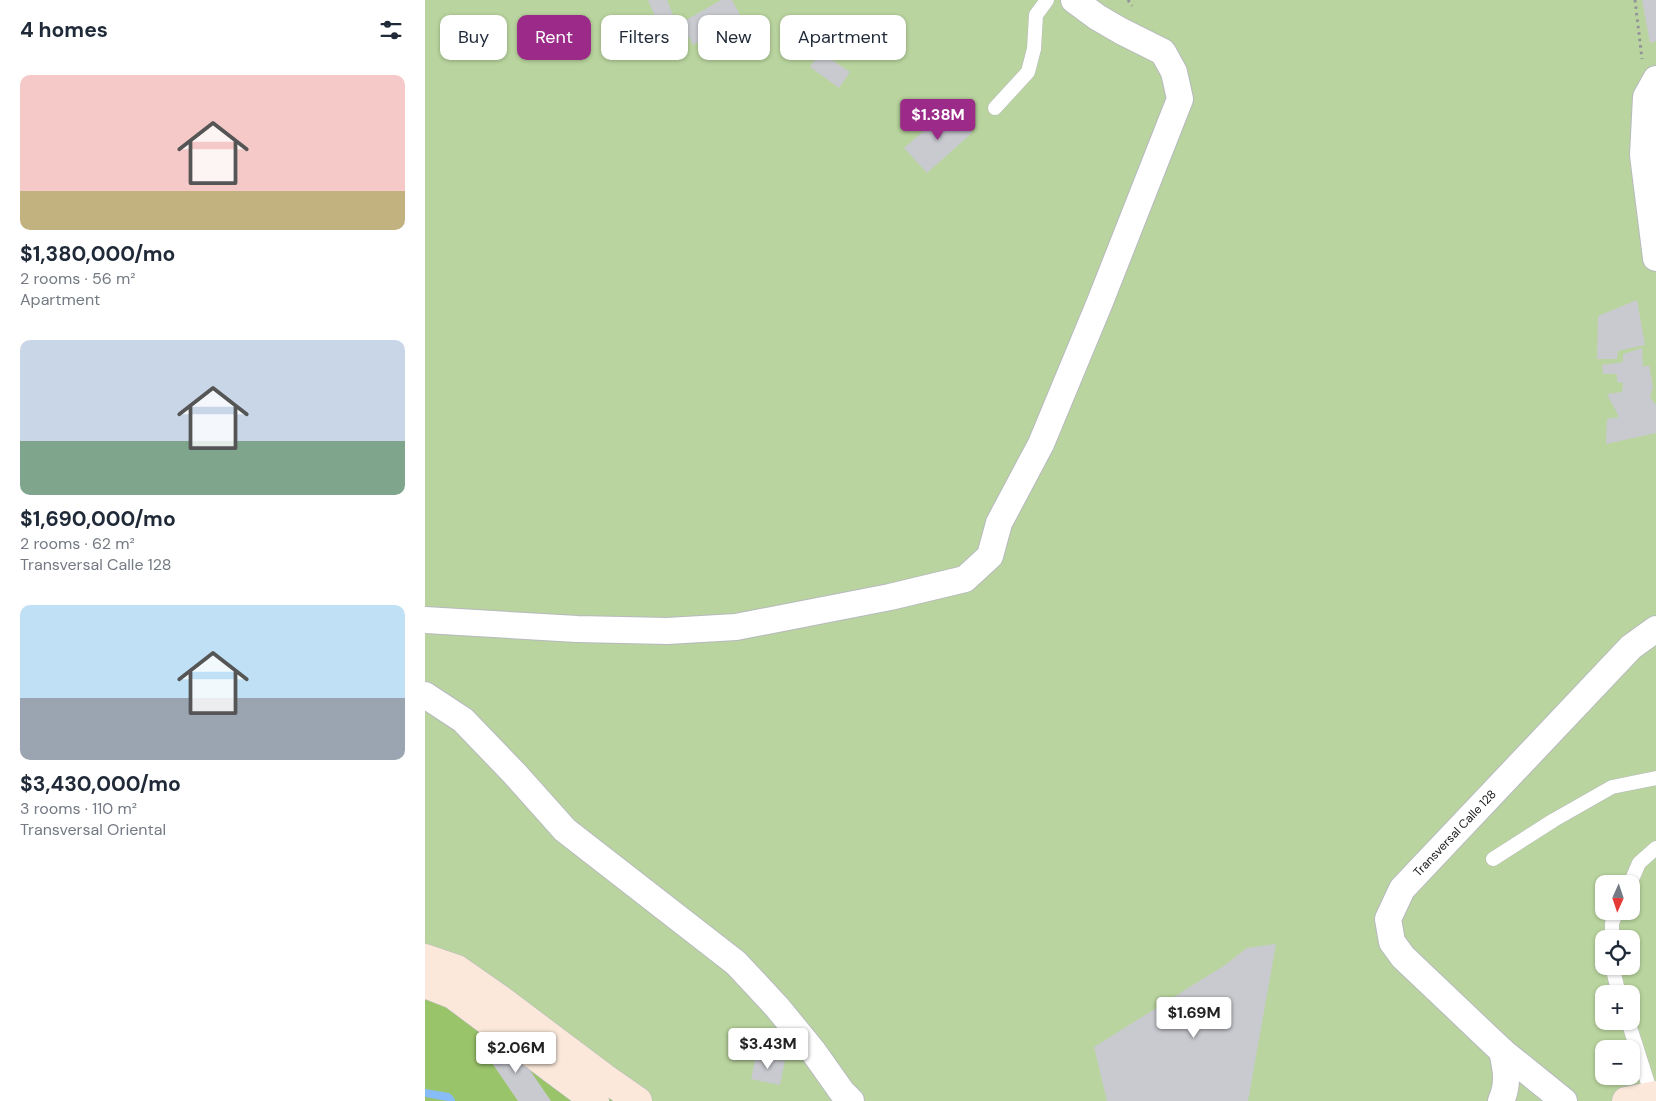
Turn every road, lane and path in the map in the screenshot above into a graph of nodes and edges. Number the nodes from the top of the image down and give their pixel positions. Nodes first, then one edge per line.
1 (1047, 0) edge
2 (1074, 0) edge
3 (1635, 0) edge
4 (1651, 88) edge
5 (995, 108) dead end
6 (1656, 258) edge
7 (425, 620) edge
8 (1656, 629) edge
9 (425, 695) edge
10 (1656, 778) edge
11 (1656, 848) edge
12 (1493, 859) dead end
13 (1634, 875) edge
14 (425, 958) edge
15 (425, 984) edge
16 (1630, 1030) edge
17 (1502, 1051) junction
18 (1645, 1097) edge
19 (595, 1101) edge
20 (638, 1101) edge
21 (851, 1101) edge
22 (1501, 1101) edge
23 (1564, 1101) edge

1 - 5 lane
2 - 7 street
3 - 4 path
4 - 6 street
8 - 17 street, Transversal Calle 128
9 - 21 street
10 - 12 lane
11 - 13 lane
14 - 20 main road
15 - 19 main road
16 - 18 lane
17 - 22 street
17 - 23 street, Transversal Calle 128

